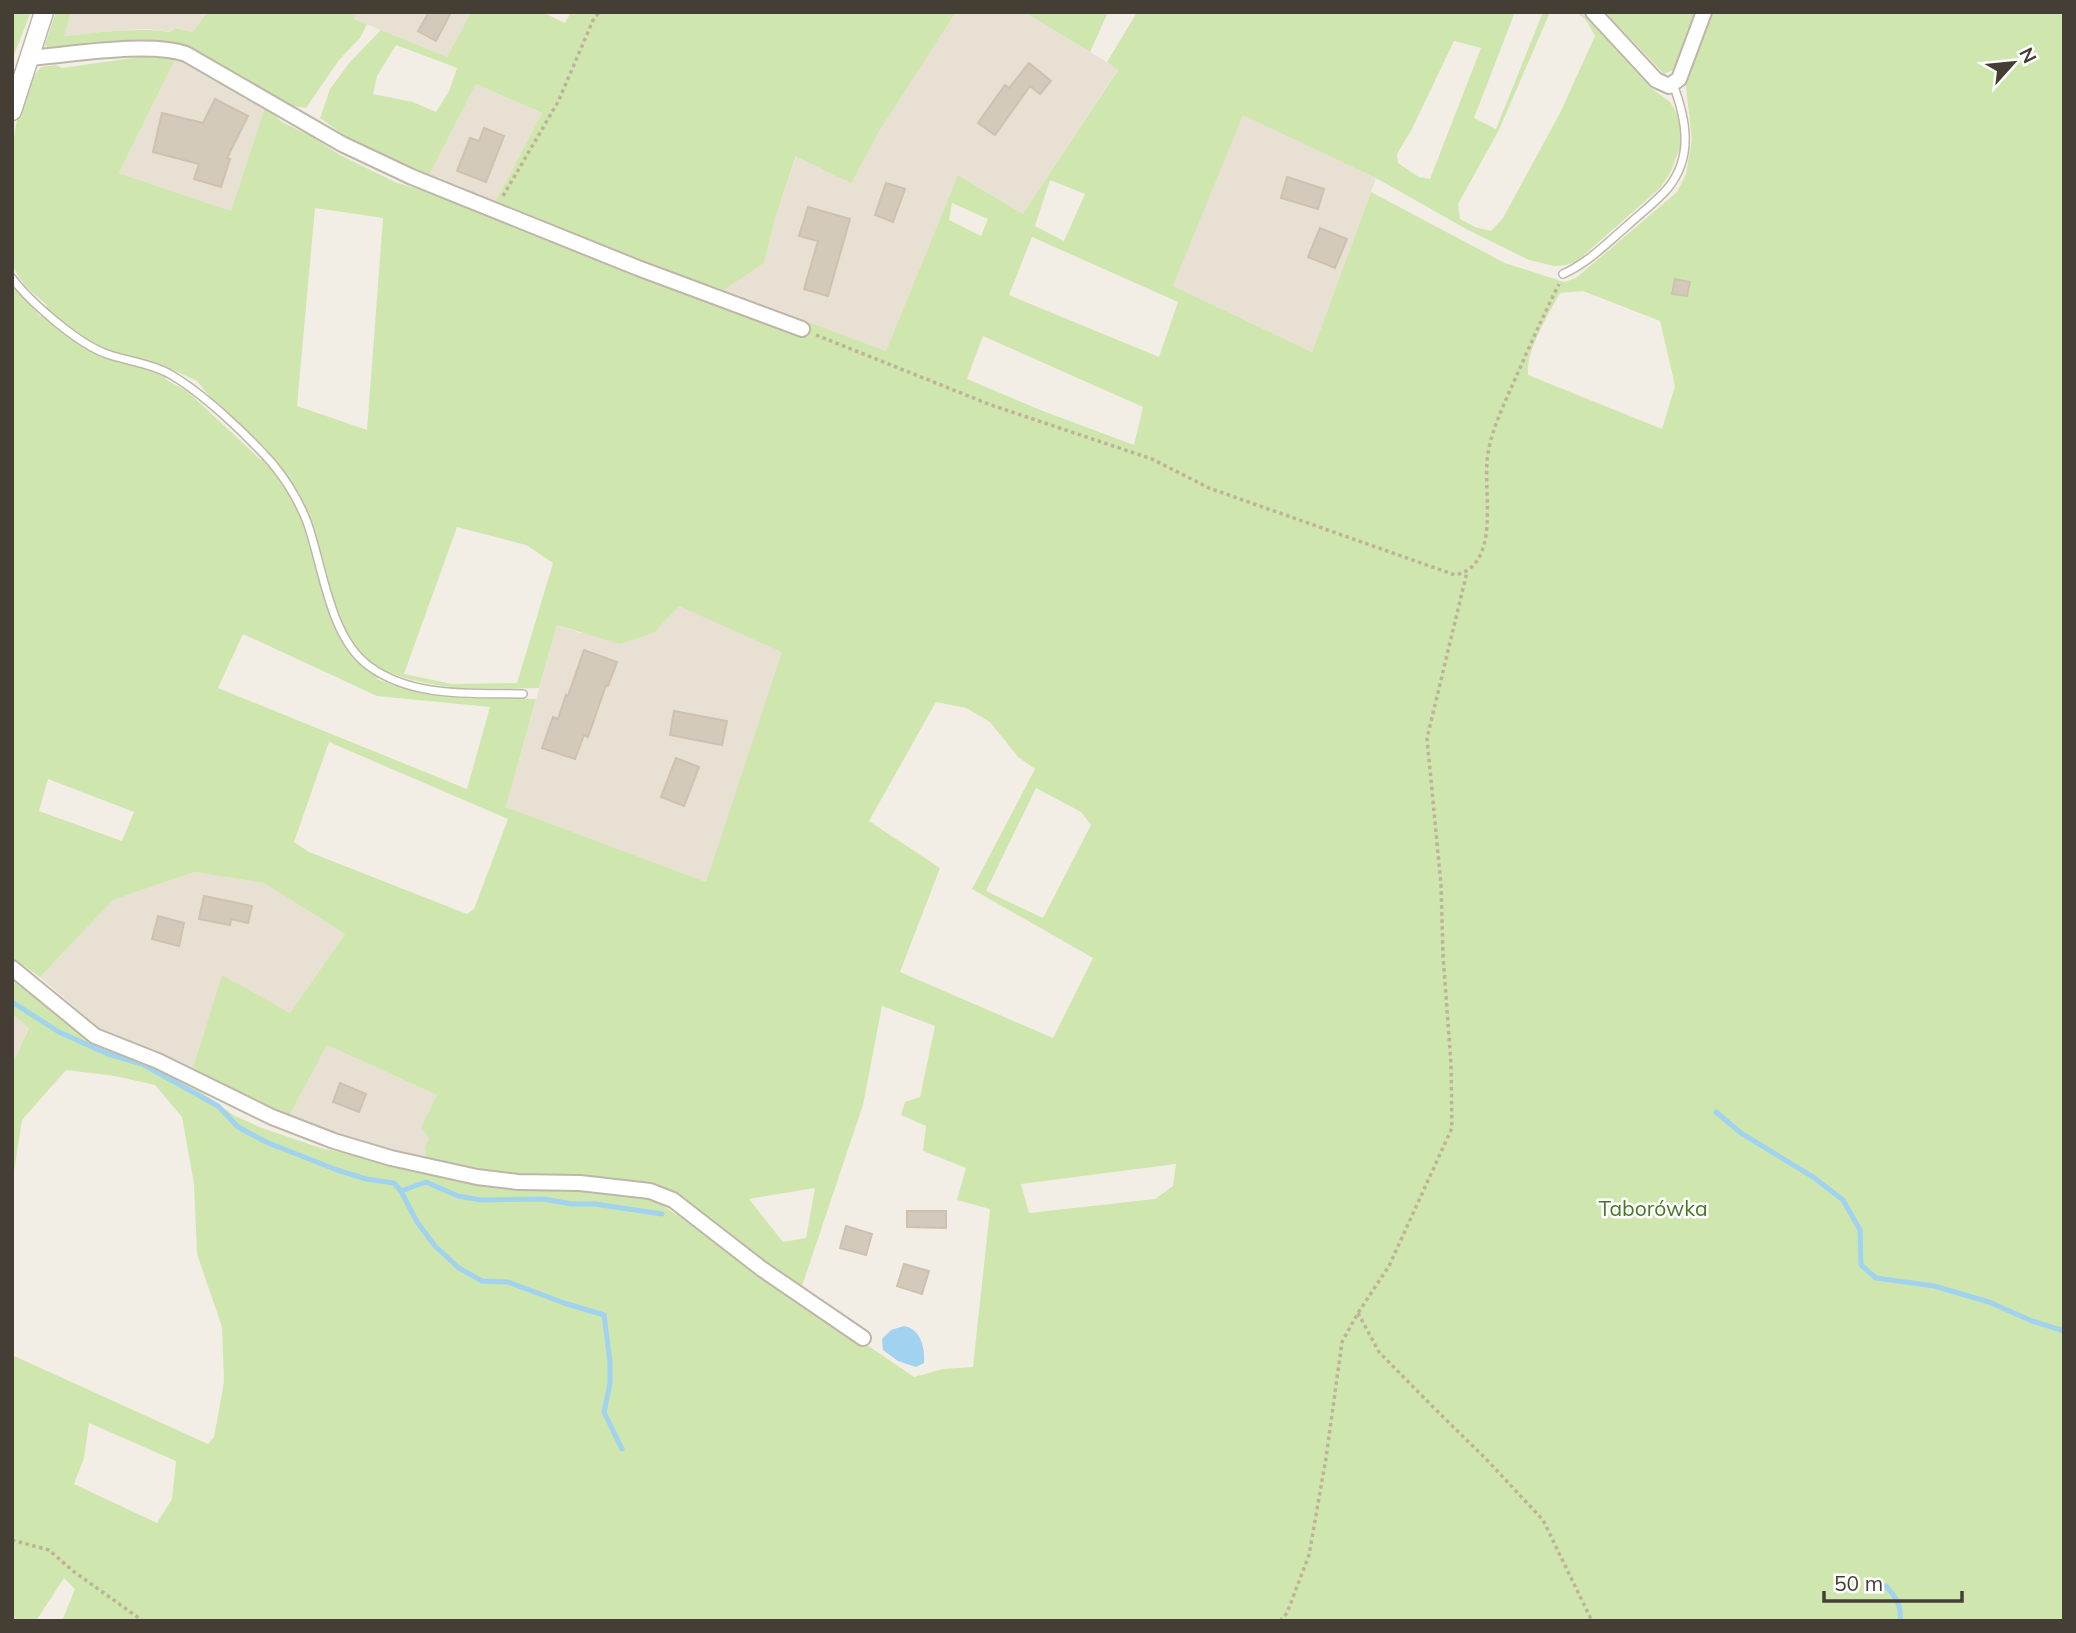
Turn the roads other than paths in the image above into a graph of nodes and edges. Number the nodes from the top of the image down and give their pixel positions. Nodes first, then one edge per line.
1 (44, 12) edge
2 (1593, 12) edge
3 (1704, 12) edge
4 (28, 58) junction
5 (1673, 84) junction
6 (12, 111) edge
7 (1563, 274) road end
8 (12, 278) edge
9 (802, 329) road end
10 (523, 694) dead end
11 (12, 968) edge
12 (863, 1338) dead end

1 - 4 street
2 - 5 street
3 - 5 street
4 - 6 street
4 - 9 street
5 - 7 lane
8 - 10 lane
11 - 12 street

